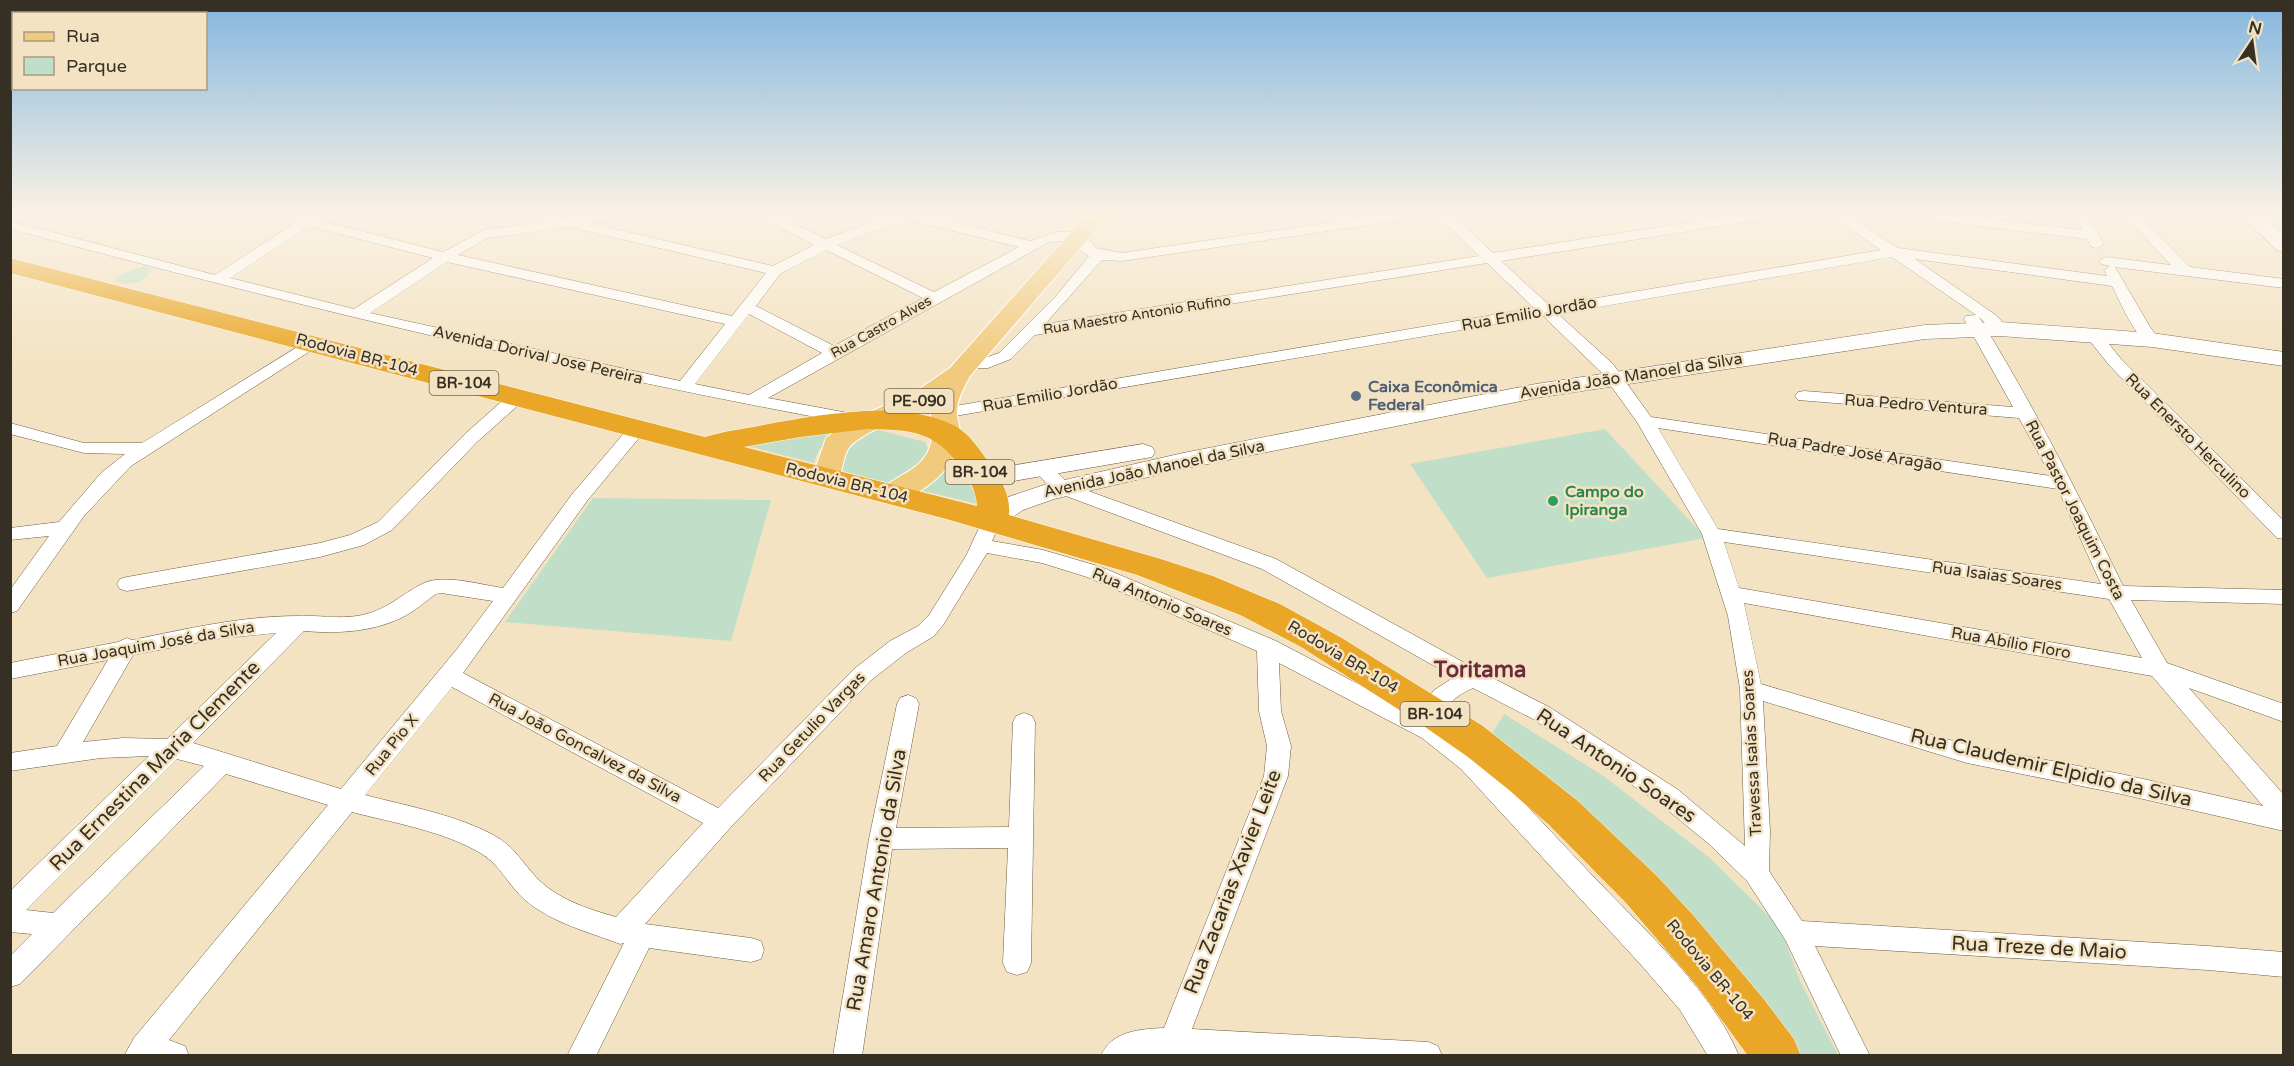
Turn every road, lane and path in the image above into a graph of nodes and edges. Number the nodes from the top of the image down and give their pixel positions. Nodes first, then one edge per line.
1 (152, 263) edge
2 (244, 263) edge
3 (436, 263) edge
4 (471, 263) edge
5 (737, 263) edge
6 (793, 263) edge
7 (864, 263) edge
8 (998, 263) edge
9 (1056, 263) edge
10 (1092, 263) edge
11 (1467, 263) edge
12 (1495, 263) edge
13 (1831, 263) edge
14 (1911, 263) edge
15 (1974, 263) edge
16 (2107, 263) edge
17 (2120, 263) edge
18 (2177, 263) edge
19 (10, 265) edge
20 (2185, 271) junction
21 (776, 272) junction
22 (217, 280) junction
23 (2116, 282) junction
24 (2283, 284) edge
25 (934, 298) junction
26 (749, 308) junction
27 (1548, 311) junction
28 (357, 314) junction
29 (737, 322) junction
30 (1986, 324) junction
31 (1030, 331) junction
32 (2148, 334) junction
33 (2094, 336) junction
34 (312, 343) junction
35 (2283, 350) edge
36 (834, 353) junction
37 (2283, 358) edge
38 (963, 369) junction
39 (1611, 373) junction
40 (1531, 387) junction
41 (684, 388) junction
42 (1804, 396) dead end
43 (517, 397) junction
44 (751, 402) junction
45 (2027, 413) junction
46 (868, 421) junction
47 (1645, 421) junction
48 (944, 423) junction
49 (637, 429) junction
50 (12, 431) edge
51 (703, 446) junction
52 (146, 449) junction
53 (1042, 469) junction
54 (826, 478) junction
55 (985, 478) junction
56 (2065, 484) junction
57 (1062, 488) junction
58 (892, 495) junction
59 (65, 528) junction
60 (987, 532) junction
61 (2283, 533) edge
62 (10, 534) edge
63 (1712, 534) junction
64 (127, 584) dead end
65 (1732, 594) junction
66 (2116, 594) junction
67 (508, 596) junction
68 (2283, 597) edge
69 (10, 606) edge
70 (299, 623) junction
71 (127, 646) junction
72 (1268, 648) junction
73 (2159, 669) junction
74 (10, 671) edge
75 (449, 675) junction
76 (1473, 678) junction
77 (1751, 689) junction
78 (908, 704) dead end
79 (2283, 713) edge
80 (1024, 722) dead end
81 (1431, 722) junction
82 (171, 747) junction
83 (64, 755) junction
84 (10, 762) edge
85 (222, 763) junction
86 (348, 801) junction
87 (2283, 813) edge
88 (721, 821) junction
89 (2283, 821) edge
90 (1022, 837) junction
91 (881, 839) junction
92 (1756, 873) junction
93 (10, 909) edge
94 (10, 921) edge
95 (62, 922) junction
96 (631, 933) junction
97 (1795, 933) junction
98 (751, 950) dead end
99 (1017, 963) dead end
100 (2283, 965) edge
101 (10, 975) edge
102 (1173, 1042) junction
103 (141, 1052) edge
104 (1118, 1052) edge
105 (175, 1056) edge
106 (581, 1056) edge
107 (847, 1056) edge
108 (1428, 1056) edge
109 (1725, 1056) edge
110 (1777, 1056) edge
111 (1856, 1056) edge

1 - 22 street, Avenida Dorival Jose Pereira
2 - 22 street
3 - 28 street
4 - 29 street
5 - 21 street
6 - 21 street
7 - 25 street
8 - 25 street, Rua Castro Alves
9 - 38 main road, PE-090
10 - 31 street
11 - 31 street, Rua Maestro Antonio Rufino
12 - 27 street, Travessa Isaías Soares
13 - 27 street, Rua Emilio Jordão
14 - 30 street
15 - 23 street, Rua Emilio Jordão
16 - 23 street
17 - 20 street
18 - 20 street
19 - 34 highway, Rodovia BR-104 / BR-104
20 - 24 street
21 - 26 street
22 - 28 street, Avenida Dorival Jose Pereira
23 - 32 street
25 - 36 street, Rua Castro Alves
26 - 29 street
26 - 36 street
27 - 39 street, Travessa Isaías Soares
27 - 48 street, Rua Emilio Jordão
28 - 41 street, Avenida Dorival Jose Pereira
29 - 41 street
30 - 32 street, Avenida João Manoel da Silva
30 - 33 street, Avenida João Manoel da Silva
30 - 39 street, Avenida João Manoel da Silva
30 - 45 street, Rua Pastor Joaquim Costa
31 - 38 street
32 - 33 street, Avenida João Manoel da Silva
32 - 35 street, Avenida João Manoel da Silva
32 - 37 street, Avenida João Manoel da Silva
33 - 61 street, Rua Enersto Herculino
34 - 43 highway, Rodovia BR-104 / BR-104
34 - 52 street
36 - 44 street, Rua Castro Alves
38 - 46 main road, PE-090
38 - 48 main road, PE-090
39 - 40 street, Avenida João Manoel da Silva
39 - 47 street, Travessa Isaías Soares
40 - 53 street, Avenida João Manoel da Silva
40 - 57 street, Avenida João Manoel da Silva
41 - 44 street, Avenida Dorival Jose Pereira
42 - 45 street, Rua Pedro Ventura
43 - 49 highway, Rodovia BR-104 / BR-104
43 - 64 street
44 - 46 street, Avenida Dorival Jose Pereira
45 - 56 street, Rua Pastor Joaquim Costa
46 - 48 highway, Rodovia BR-104 / BR-104
46 - 51 highway, Rodovia BR-104 / BR-104
46 - 54 main road, PE-090
47 - 56 street, Rua Padre José Aragão
47 - 63 street, Travessa Isaías Soares
48 - 55 highway, Rodovia BR-104 / BR-104
48 - 58 main road, PE-090
49 - 51 highway, Rodovia BR-104 / BR-104
49 - 67 street, Rua Pio X
50 - 52 street
51 - 54 highway, Rodovia BR-104 / BR-104
52 - 59 street
53 - 55 street, Avenida João Manoel da Silva
53 - 57 street, Rua Antonio Soares
54 - 58 highway, Rodovia BR-104 / BR-104
55 - 60 highway, Rodovia BR-104 / BR-104
56 - 66 street, Rua Pastor Joaquim Costa
57 - 60 street, Avenida João Manoel da Silva
57 - 76 street, Rua Antonio Soares
58 - 60 highway, Rodovia BR-104 / BR-104
59 - 62 street
59 - 69 street
60 - 72 street, Rua Antonio Soares
60 - 81 highway, Rodovia BR-104 / BR-104
60 - 88 street, Rua Getulio Vargas
63 - 65 street, Travessa Isaías Soares
63 - 66 street, Rua Isaias Soares
65 - 73 street, Rua Abílio Floro
65 - 77 street, Travessa Isaías Soares
66 - 68 street, Rua Isaias Soares
66 - 73 street, Rua Pastor Joaquim Costa
67 - 70 street, Rua Joaquim José da Silva
67 - 75 street, Rua Pio X
70 - 71 street, Rua Joaquim José da Silva
70 - 82 street, Rua Ernestina Maria Clemente
71 - 74 street, Rua Joaquim José da Silva
71 - 83 street
72 - 81 street, Rua Antonio Soares
72 - 102 street, Rua Zacarias Xavier Leite
73 - 79 street, Rua Abílio Floro
73 - 87 street, Rua Pastor Joaquim Costa
75 - 86 street, Rua Pio X
75 - 88 street, Rua João Goncalvez da Silva
76 - 81 street
76 - 92 street, Rua Antonio Soares
77 - 89 street, Rua Claudemir Elpidio da Silva
77 - 92 street, Travessa Isaías Soares
78 - 91 street, Rua Amaro Antonio da Silva
80 - 90 street
81 - 109 street, Rua Antonio Soares
81 - 110 highway, Rodovia BR-104 / BR-104
82 - 83 street
82 - 85 street
82 - 93 street, Rua Ernestina Maria Clemente
83 - 84 street
85 - 86 street
85 - 95 street
86 - 96 street
86 - 103 street, Rua Pio X
88 - 96 street, Rua Getulio Vargas
90 - 91 street
90 - 99 street
91 - 107 street, Rua Amaro Antonio da Silva
92 - 97 street, Rua Antonio Soares
94 - 95 street
95 - 101 street
96 - 98 street
96 - 106 street, Rua Getulio Vargas
97 - 100 street, Rua Treze de Maio
97 - 111 street, Rua Antonio Soares
102 - 104 street
102 - 108 street
103 - 105 street

